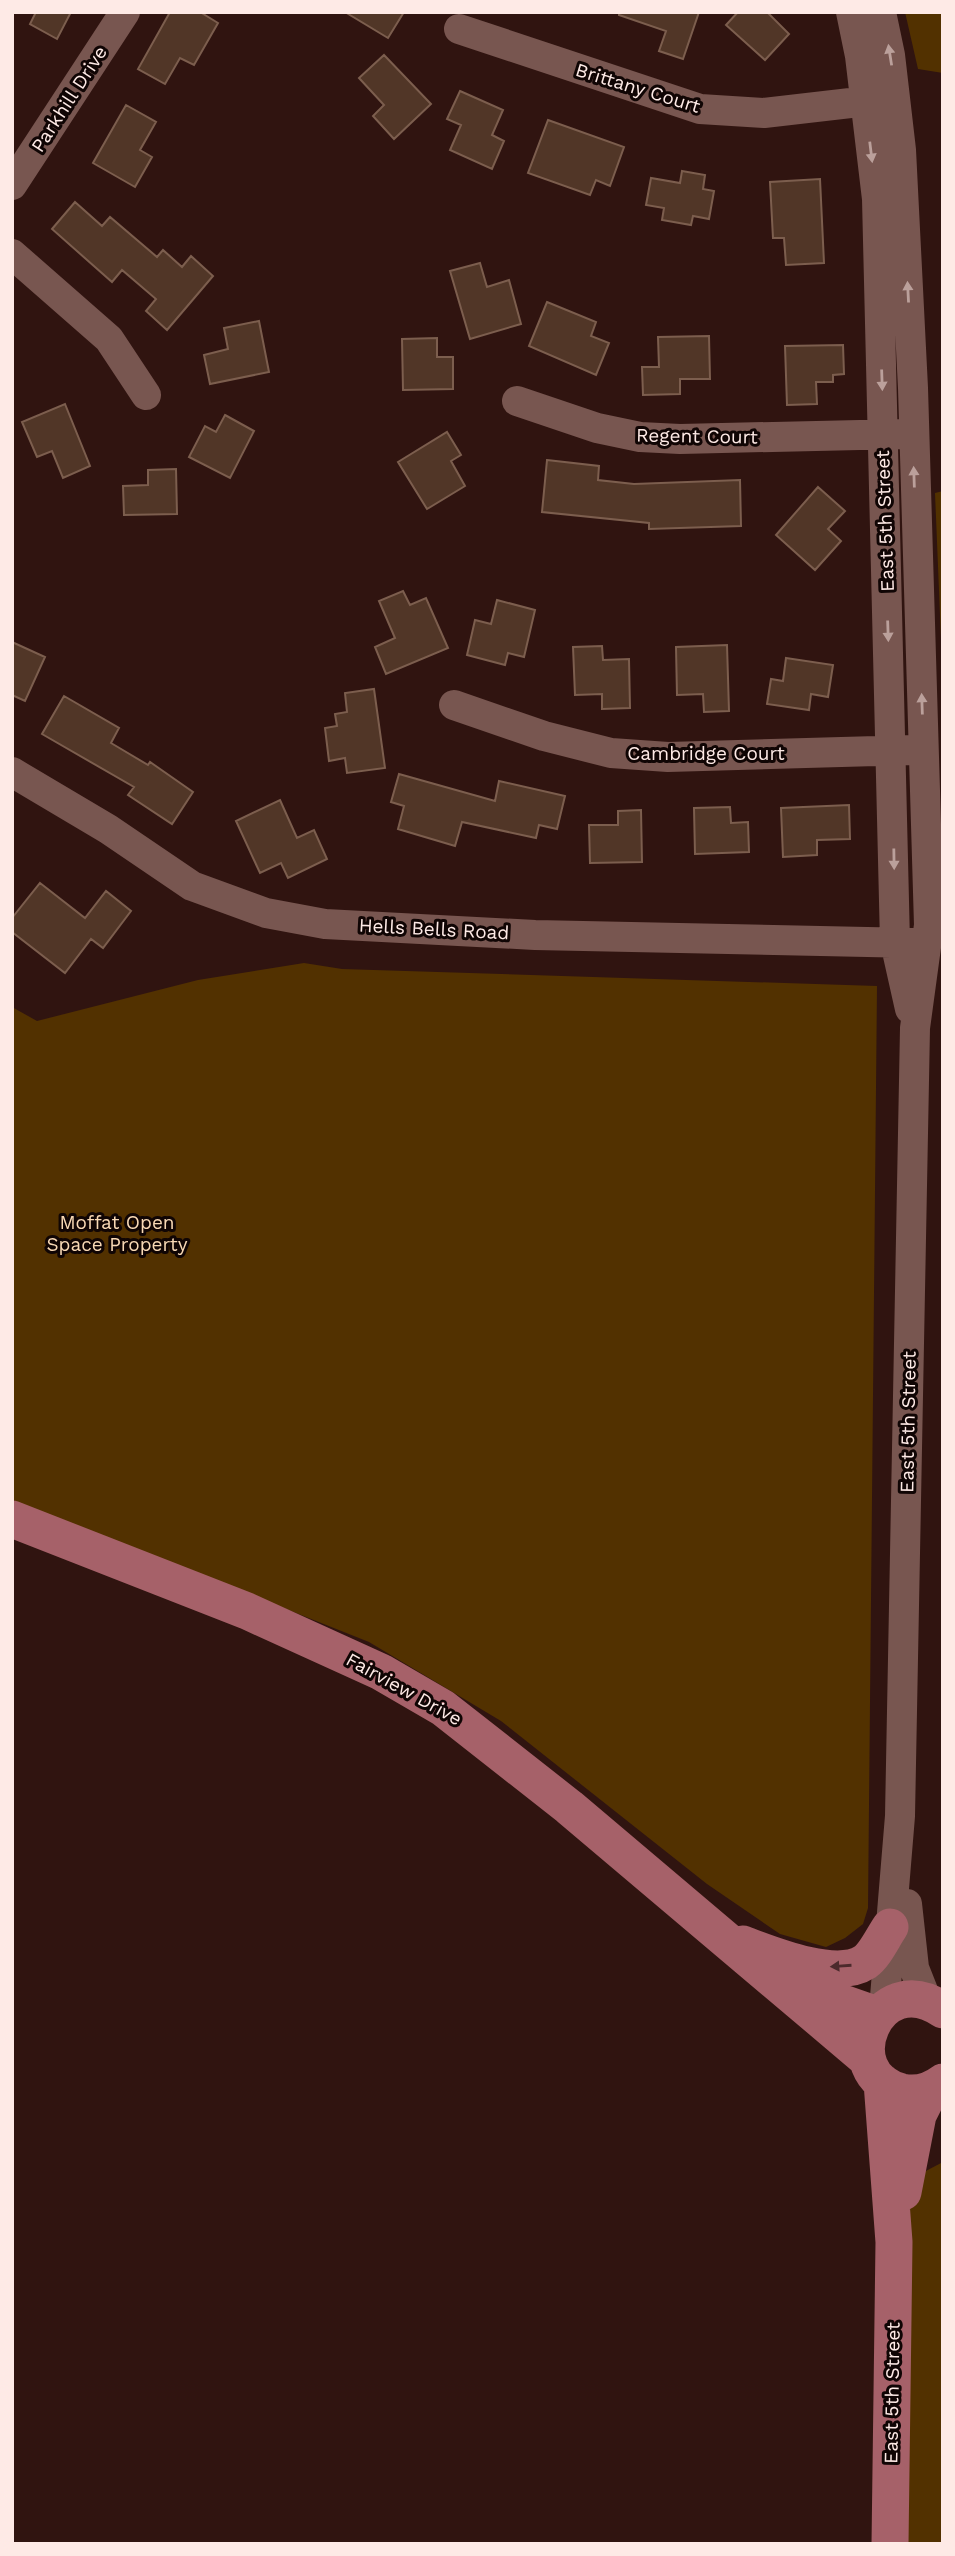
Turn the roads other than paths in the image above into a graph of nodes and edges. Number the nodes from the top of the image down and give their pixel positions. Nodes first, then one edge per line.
1 (125, 12) edge
2 (851, 12) edge
3 (881, 12) edge
4 (459, 29) dead end
5 (865, 99) junction
6 (895, 99) junction
7 (12, 185) edge
8 (12, 254) edge
9 (146, 395) dead end
10 (517, 401) dead end
11 (913, 434) junction
12 (883, 435) junction
13 (454, 705) dead end
14 (892, 750) junction
15 (923, 750) junction
16 (12, 772) edge
17 (895, 942) junction
18 (934, 944) edge
19 (915, 1028) junction
20 (12, 1519) edge
21 (900, 1816) junction
22 (890, 1927) junction
23 (728, 1943) junction
24 (935, 2006) edge
25 (880, 2012) junction
26 (875, 2070) junction
27 (937, 2086) edge
28 (943, 2128) edge
29 (911, 2149) junction
30 (894, 2242) junction
31 (890, 2544) edge

1 - 7 street, Parkhill Drive
2 - 5 street, East 5th Street
6 -> 3 street, East 5th Street
4 - 5 street, Brittany Court
5 - 6 street, Brittany Court
5 -> 12 street, East 5th Street
11 -> 6 street, East 5th Street
8 - 9 street
10 - 12 street, Regent Court
11 - 12 street, Regent Court
15 -> 11 street, East 5th Street
12 -> 14 street, East 5th Street
13 - 14 street, Cambridge Court
14 - 15 street, Cambridge Court
14 -> 17 street, East 5th Street
15 - 18 street, East 5th Street
16 - 17 street, Hells Bells Road
17 - 18 street, Hells Bells Road
17 - 19 street, East 5th Street
18 - 19 street, East 5th Street
19 - 21 street, East 5th Street
20 - 23 main road, Fairview Drive
21 - 22 street, East 5th Street
21 - 24 street, East 5th Street
22 -> 23 main road
22 - 25 street, East 5th Street
23 - 25 main road, Fairview Drive
23 - 26 main road, Fairview Drive
24 - 25 main road
25 - 26 main road, East 5th Street
26 - 27 main road
26 - 30 main road, East 5th Street
27 - 29 main road, East 5th Street
28 - 29 main road
29 - 30 main road, East 5th Street
30 - 31 main road, East 5th Street

